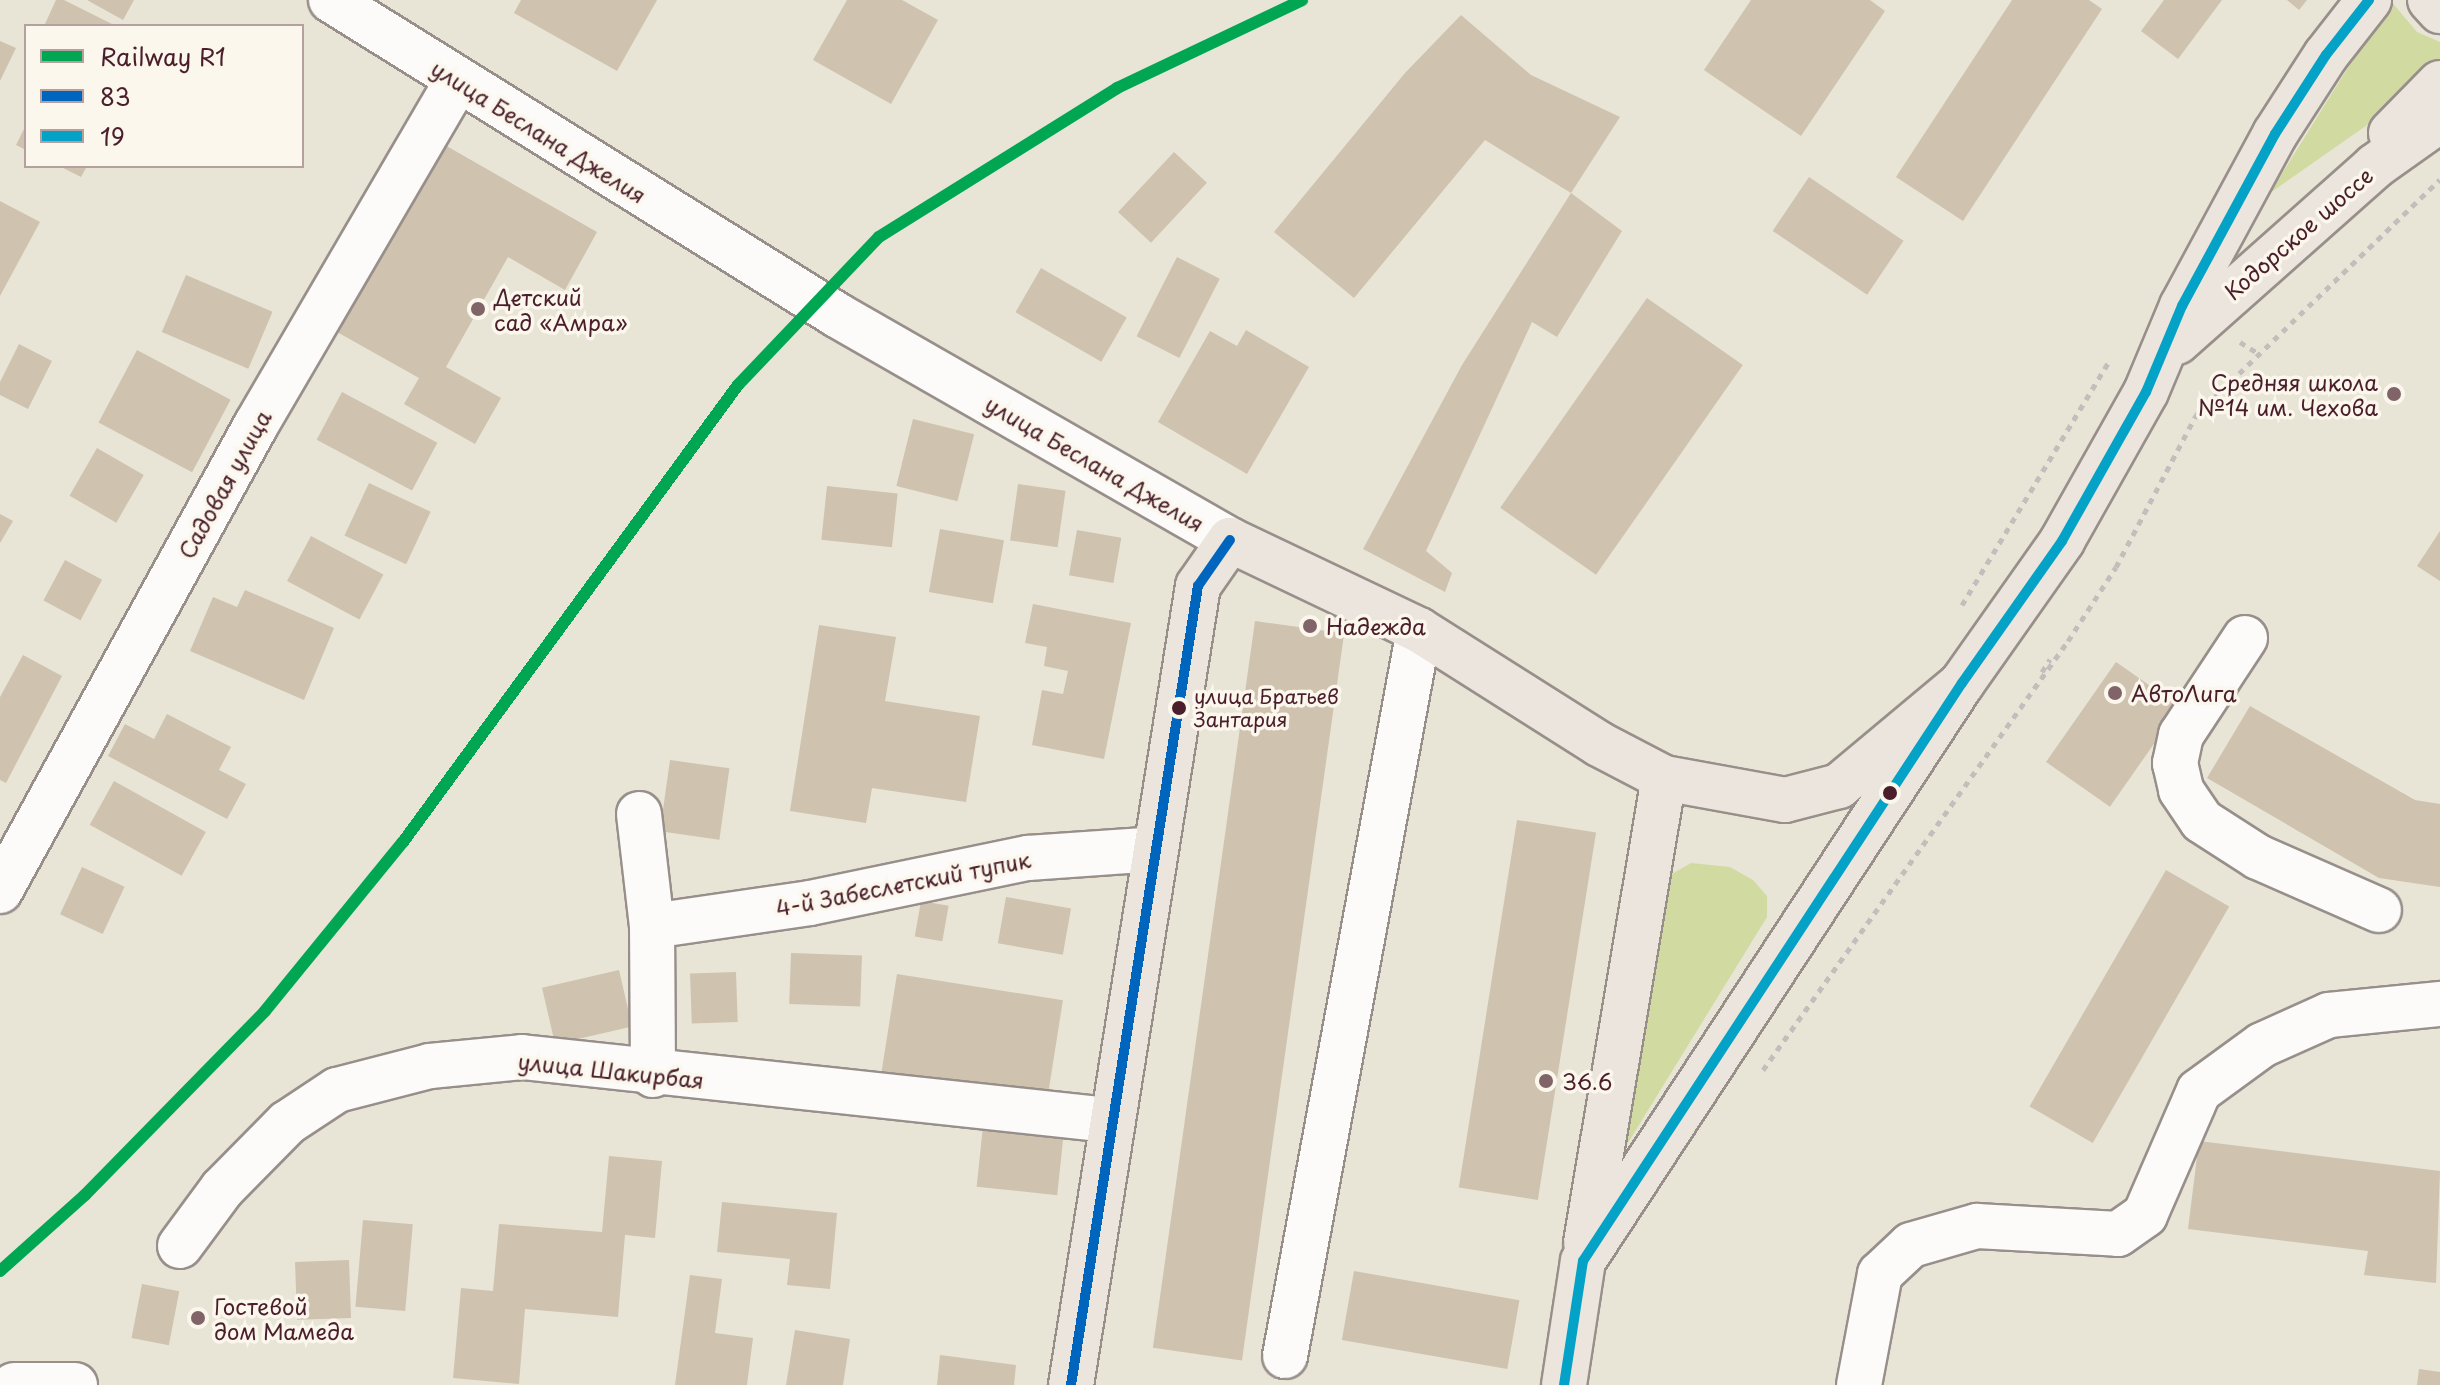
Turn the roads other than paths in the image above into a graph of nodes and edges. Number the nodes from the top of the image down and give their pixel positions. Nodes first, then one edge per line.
1 (331, 0) edge
2 (2369, 0) edge
3 (2430, 0) edge
4 (2440, 11) edge
5 (457, 81) junction
6 (2440, 83) edge
7 (2440, 120) edge
8 (2342, 194) junction
9 (2164, 355) junction
10 (1230, 540) junction
11 (1419, 630) junction
12 (2245, 638) dead end
13 (1962, 683) junction
14 (1664, 778) junction
15 (639, 814) dead end
16 (1156, 849) junction
17 (0, 891) edge
18 (2379, 910) dead end
19 (652, 926) junction
20 (2440, 1004) edge
21 (653, 1075) junction
22 (1110, 1120) junction
23 (180, 1246) dead end
24 (1583, 1261) junction
25 (1285, 1356) dead end
26 (14, 1385) edge
27 (75, 1385) edge
28 (1071, 1385) edge
29 (1564, 1385) edge
30 (1859, 1385) edge

1 - 5 street, улица Беслана Джелия
2 - 9 highway
3 - 4 highway
5 - 10 street, улица Беслана Джелия
5 - 17 street, Садовая улица
6 - 8 highway
7 - 8 highway, Кодорское шоссе
8 - 9 highway, Кодорское шоссе
9 - 13 highway
10 - 11 highway, улица Беслана Джелия
10 - 16 highway
11 - 14 highway, улица Беслана Джелия
11 - 25 street
12 - 18 street
13 - 14 highway, улица Беслана Джелия
13 - 24 highway
14 - 24 highway
15 - 19 street
16 - 19 street, 4-й Забеслетский тупик
16 - 22 highway
19 - 21 street
20 - 30 street
21 - 22 street, улица Шакирбая
21 - 23 street, улица Шакирбая
22 - 28 highway
24 - 29 highway
26 - 27 street

